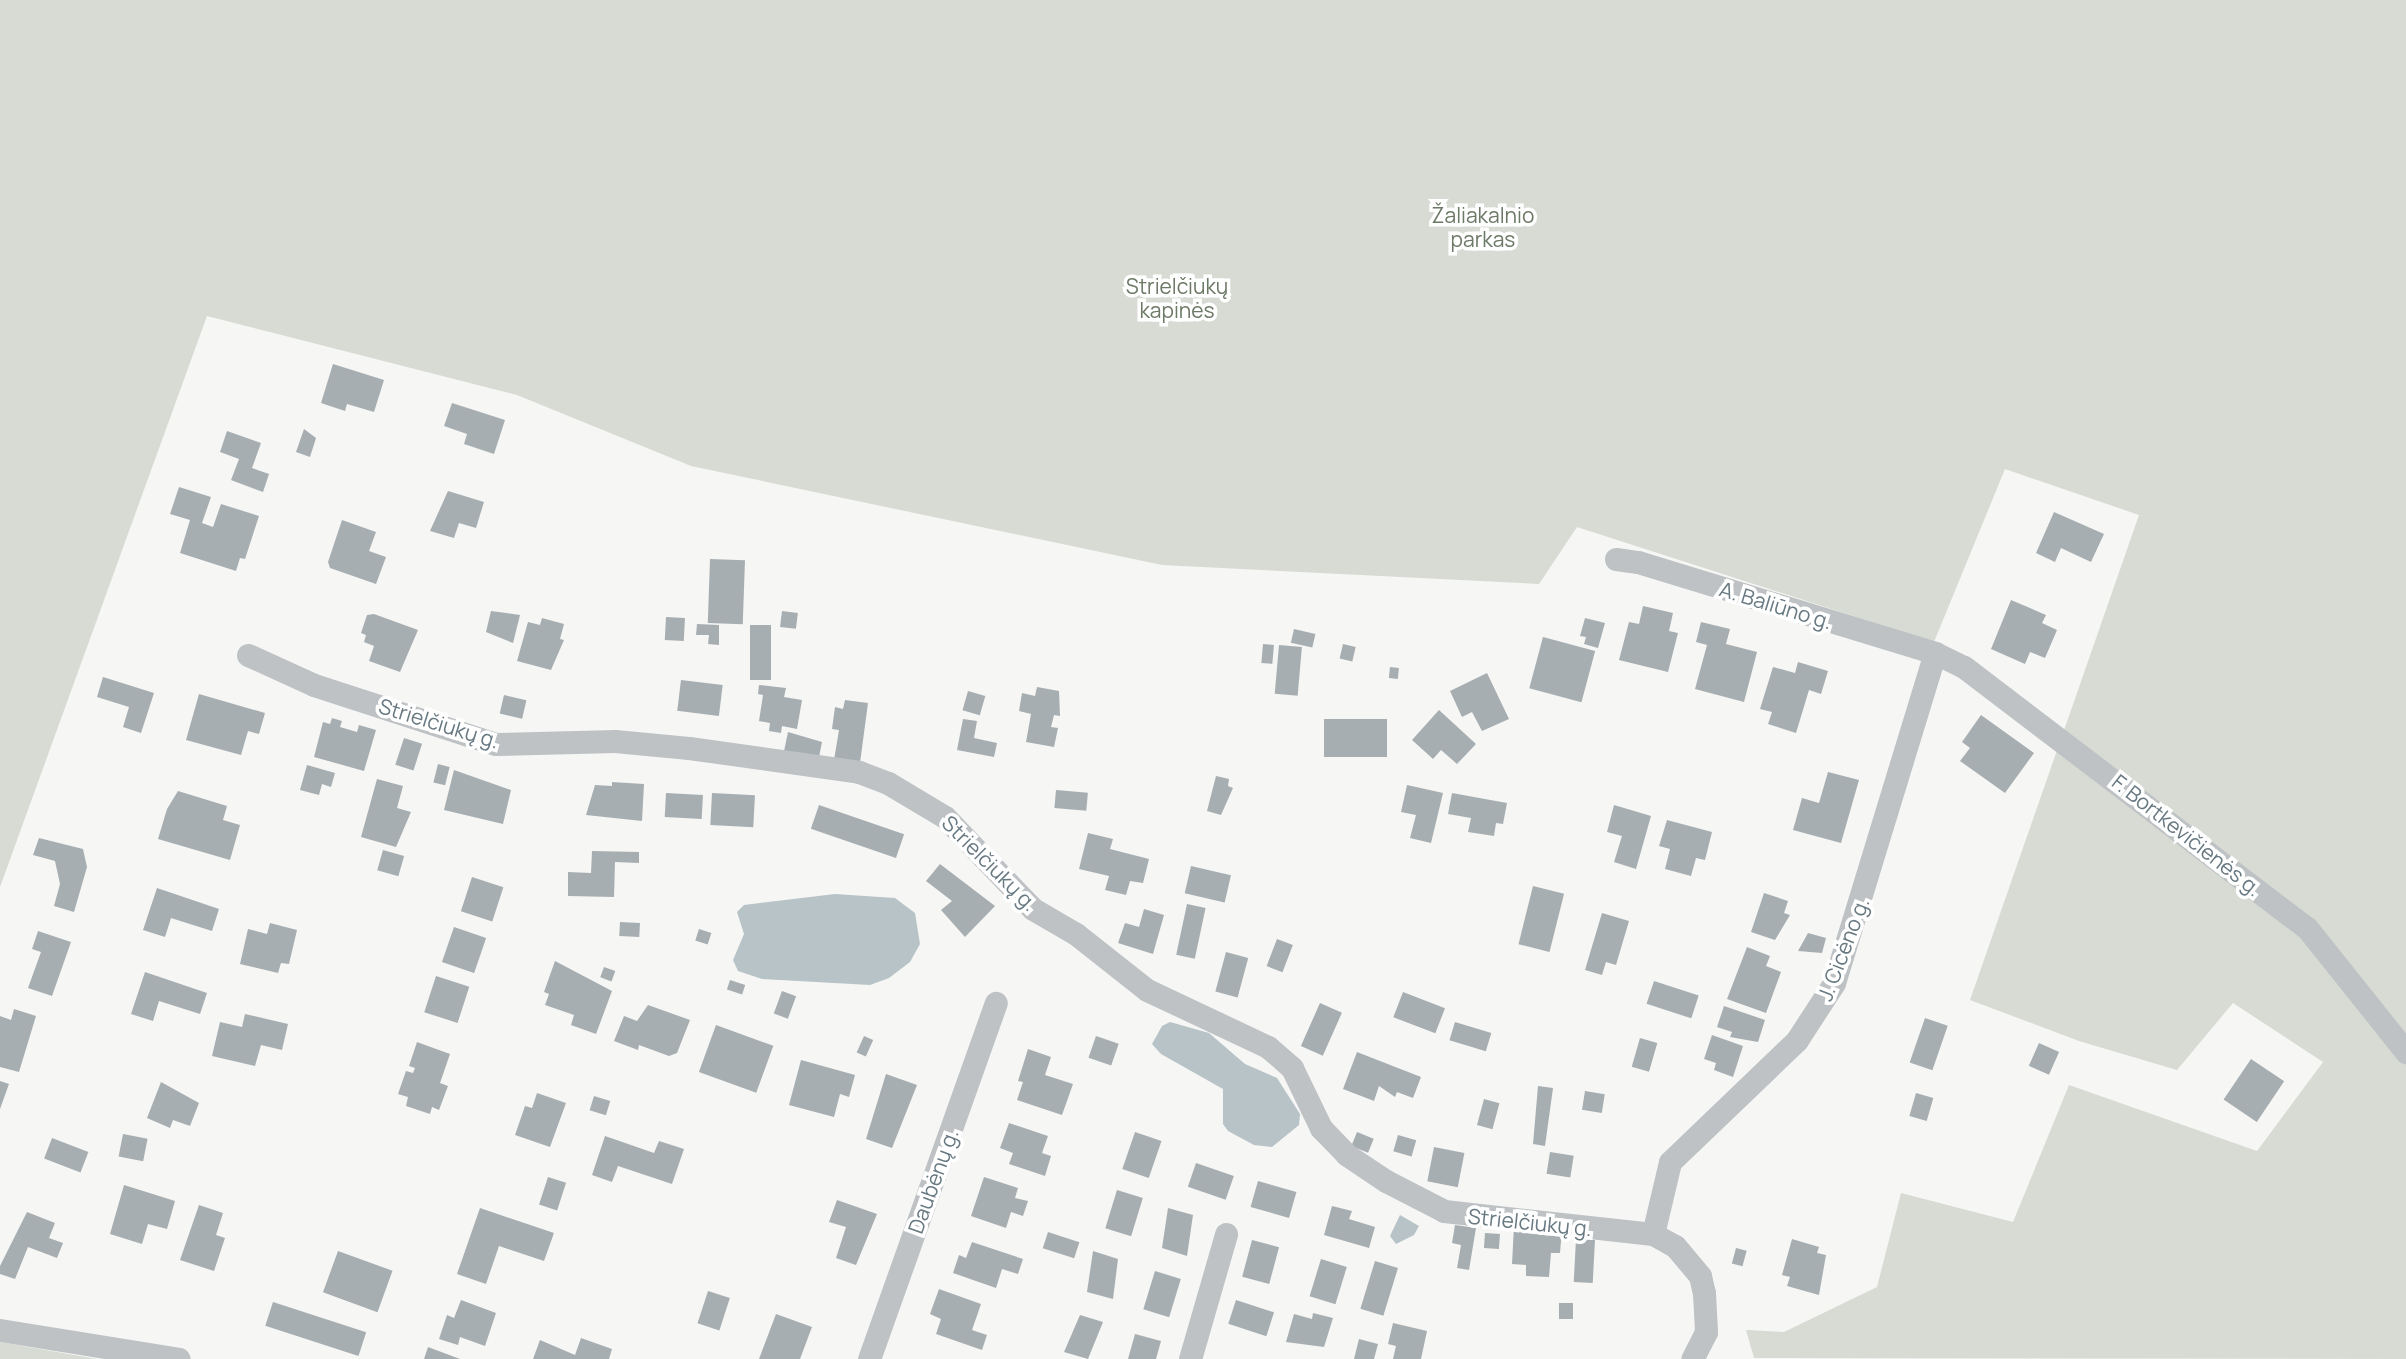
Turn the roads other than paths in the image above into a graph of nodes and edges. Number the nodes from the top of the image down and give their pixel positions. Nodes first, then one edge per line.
1 (1616, 559) dead end
2 (1935, 653) junction
3 (248, 655) dead end
4 (996, 1003) dead end
5 (2406, 1052) edge
6 (1226, 1234) dead end
7 (1653, 1234) junction
8 (0, 1330) edge
9 (179, 1359) edge
10 (869, 1359) edge
11 (1190, 1359) edge
12 (1692, 1359) edge

1 - 2 street, A. Baliūno g.
2 - 5 street, F. Bortkevičienės g.
2 - 7 street, J. Cicėno g.
3 - 7 street, Strielčiukų g.
4 - 10 street, Daubėnų g.
6 - 11 street
7 - 12 street, Strielčiukų g.
8 - 9 street

